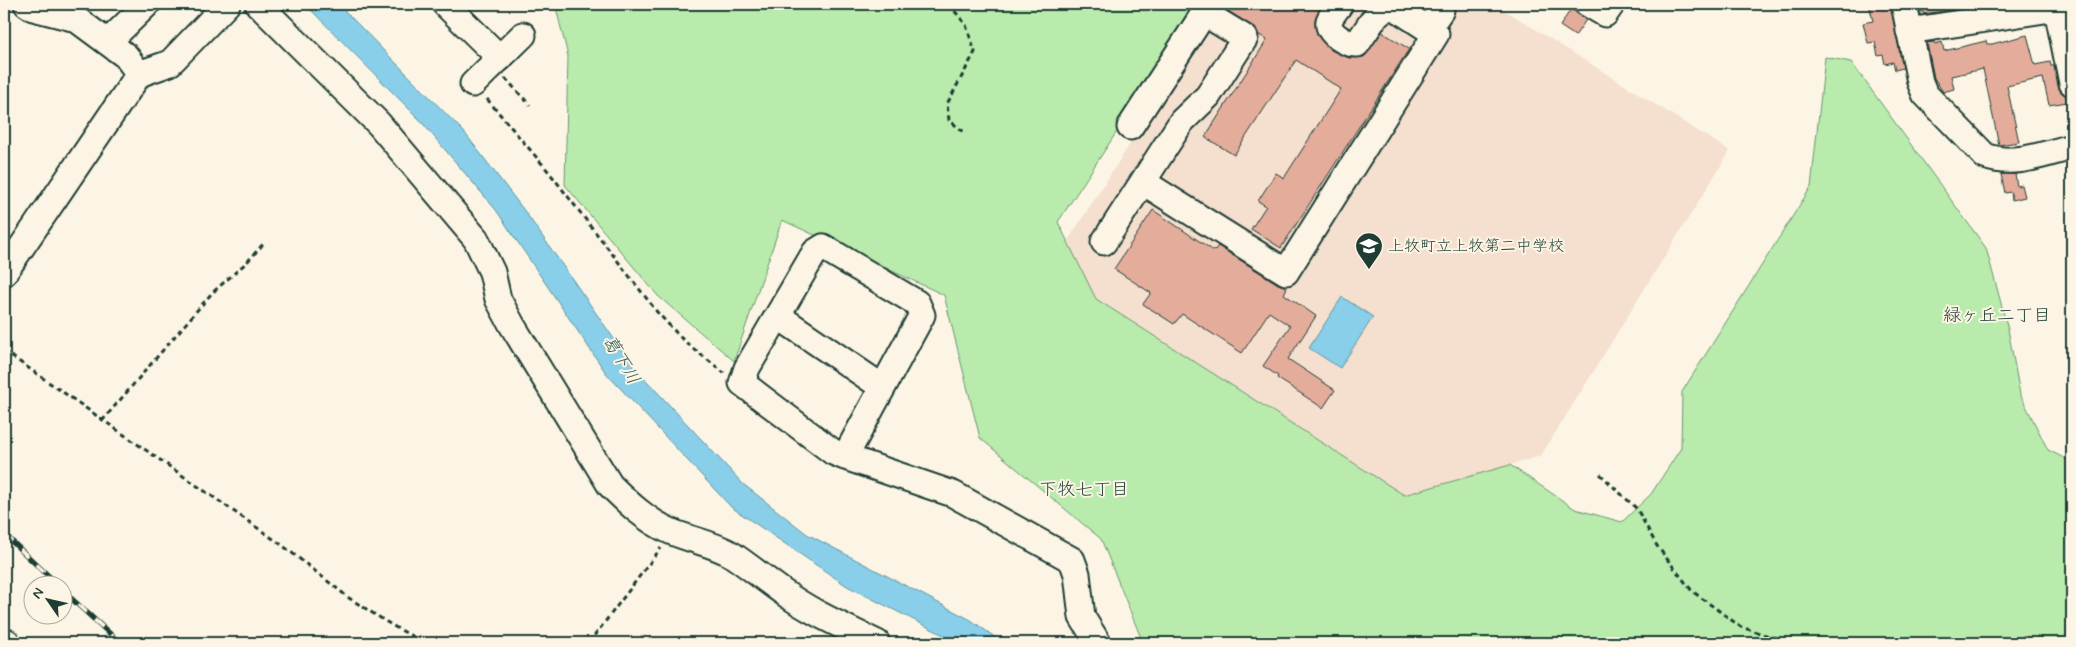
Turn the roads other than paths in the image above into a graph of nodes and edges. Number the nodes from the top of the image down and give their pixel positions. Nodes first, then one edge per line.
1 (27, 4) edge
2 (147, 4) edge
3 (227, 4) edge
4 (258, 4) edge
5 (445, 4) edge
6 (1340, 4) edge
7 (1390, 4) edge
8 (1440, 4) edge
9 (1588, 4) edge
10 (1612, 4) edge
11 (1904, 4) edge
12 (2056, 6) edge
13 (1207, 8) edge
14 (84, 12) edge
15 (1422, 17) edge
16 (1910, 31) junction
17 (524, 35) dead end
18 (108, 42) junction
19 (497, 61) junction
20 (140, 74) junction
21 (473, 84) road end
22 (2072, 84) edge
23 (1130, 127) dead end
24 (2072, 146) edge
25 (1143, 182) junction
26 (1104, 242) dead end
27 (4, 274) edge
28 (778, 316) junction
29 (882, 388) junction
30 (845, 457) junction
31 (877, 643) edge
32 (1098, 643) edge

1 - 14 street
2 - 18 street
3 - 20 street
4 - 31 street
5 - 19 street
6 - 7 street
7 - 15 street
8 - 15 street
9 - 10 street
11 - 16 street
12 - 16 street
12 - 22 street
13 - 23 street
13 - 25 street
14 - 18 street
15 - 25 street
16 - 24 street
17 - 19 street
18 - 20 street
19 - 21 street
20 - 27 street
25 - 26 street
28 - 29 street
28 - 29 street
28 - 30 street
29 - 30 street
30 - 32 street

